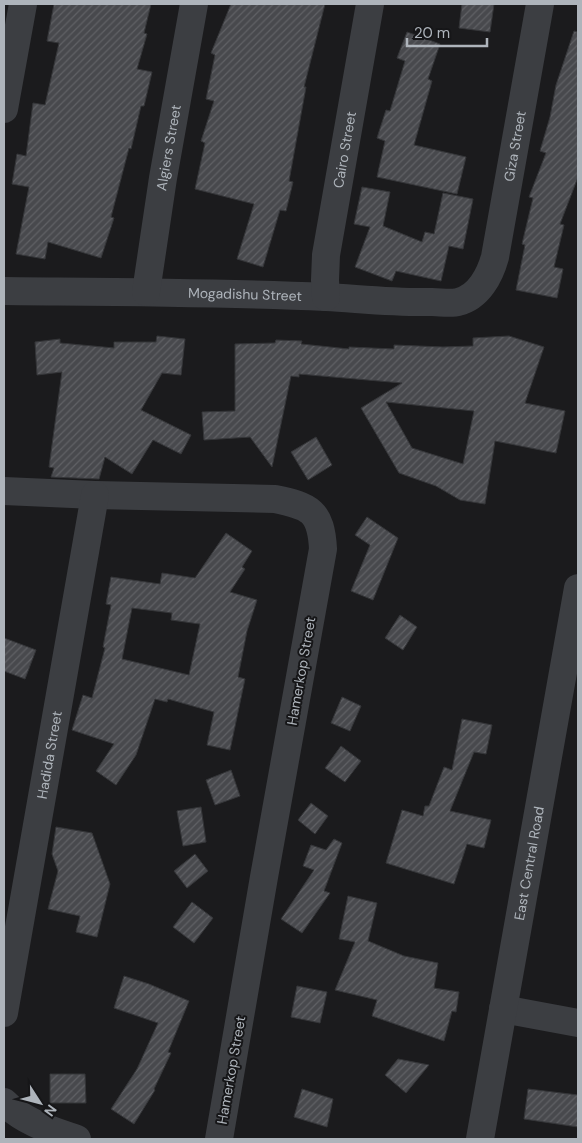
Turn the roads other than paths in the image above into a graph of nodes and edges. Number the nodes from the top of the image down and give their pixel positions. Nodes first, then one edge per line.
1 (22, 4) edge
2 (194, 4) edge
3 (370, 4) edge
4 (540, 4) edge
5 (4, 109) edge
6 (481, 286) joint
7 (4, 291) edge
8 (146, 292) junction
9 (326, 297) junction
10 (4, 491) edge
11 (95, 495) junction
12 (578, 588) edge
13 (503, 1009) junction
14 (4, 1013) edge
15 (578, 1023) edge
16 (4, 1102) edge
17 (77, 1139) edge
18 (219, 1139) edge
19 (480, 1139) edge

1 - 5 street
2 - 8 street, Algiers Street
3 - 9 street, Cairo Street
4 - 6 street, Giza Street
6 - 9 street, Mogadishu Street
7 - 8 street, Mogadishu Street
8 - 9 street, Mogadishu Street
10 - 11 street, Hamerkop Street
11 - 14 street, Hadida Street
11 - 18 street, Hamerkop Street
12 - 13 street, East Central Road
13 - 15 street
13 - 19 street, East Central Road
16 - 17 street

